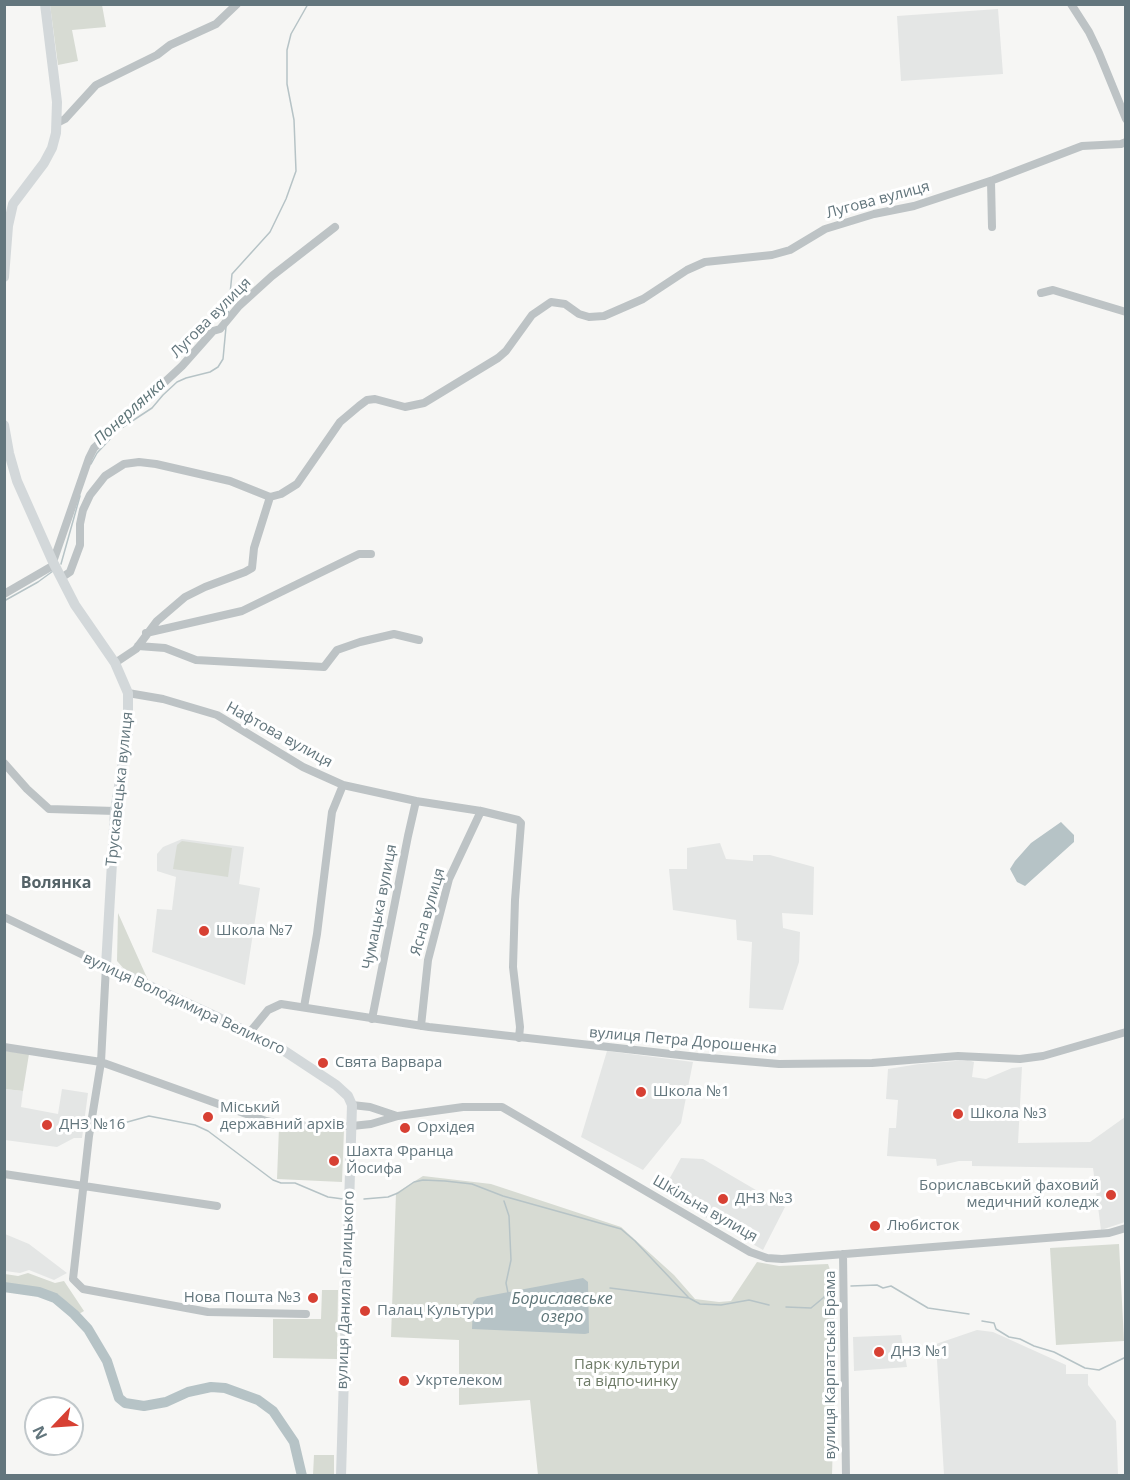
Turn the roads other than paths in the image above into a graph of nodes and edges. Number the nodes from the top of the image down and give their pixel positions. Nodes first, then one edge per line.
1 (45, 4) edge
2 (237, 4) edge
3 (1071, 4) edge
4 (1125, 119) edge
5 (57, 123) junction
6 (1125, 142) edge
7 (991, 181) junction
8 (9, 204) edge
9 (334, 227) dead end
10 (992, 227) dead end
11 (4, 277) edge
12 (1041, 292) dead end
13 (1125, 312) edge
14 (4, 425) edge
15 (270, 496) junction
16 (371, 554) dead end
17 (56, 569) junction
18 (4, 594) edge
19 (146, 633) junction
20 (419, 640) dead end
21 (138, 646) junction
22 (115, 663) junction
23 (128, 693) junction
24 (4, 763) edge
25 (343, 784) junction
26 (416, 801) junction
27 (115, 811) junction
28 (481, 811) junction
29 (4, 917) edge
30 (105, 966) junction
31 (303, 1007) junction
32 (372, 1019) junction
33 (421, 1026) junction
34 (250, 1032) junction
35 (1125, 1032) edge
36 (519, 1038) junction
37 (4, 1047) edge
38 (100, 1062) junction
39 (352, 1105) junction
40 (398, 1116) junction
41 (352, 1126) junction
42 (4, 1174) edge
43 (83, 1186) junction
44 (217, 1206) dead end
45 (1125, 1228) edge
46 (843, 1254) junction
47 (306, 1314) dead end
48 (341, 1476) edge
49 (846, 1476) edge

1 - 5 main road
2 - 5 street
3 - 4 street
5 - 8 main road
6 - 7 street, Лугова вулиця
7 - 10 street
7 - 15 street, Лугова вулиця
8 - 11 main road
9 - 17 street, Лугова вулиця
12 - 13 street
14 - 17 main road, Трускавецька вулиця
15 - 17 street
15 - 19 street
16 - 19 street
17 - 18 street
17 - 22 main road, Трускавецька вулиця
19 - 21 street
20 - 21 street
21 - 22 street
22 - 23 main road, Трускавецька вулиця
23 - 25 street, Нафтова вулиця
23 - 27 main road, Трускавецька вулиця
24 - 27 street
25 - 26 street, Нафтова вулиця
25 - 31 street
26 - 28 street, Нафтова вулиця
26 - 32 street, Чумацька вулиця
27 - 30 main road, Трускавецька вулиця
28 - 33 street, Ясна вулиця
28 - 36 street, Нафтова вулиця
29 - 30 street, вулиця Володимира Великого
30 - 34 main road, вулиця Володимира Великого
30 - 38 street
31 - 32 street, вулиця Петра Дорошенка
31 - 34 street, вулиця Петра Дорошенка
32 - 33 street, вулиця Петра Дорошенка
33 - 36 street, вулиця Петра Дорошенка
34 - 39 main road, вулиця Володимира Великого
35 - 36 street, вулиця Петра Дорошенка
37 - 38 street, Шкільна вулиця
38 - 41 street, Шкільна вулиця
38 - 43 street
39 - 40 street, Шкільна вулиця
39 - 41 main road, вулиця Данила Галицького
40 - 41 street, Шкільна вулиця
40 - 46 street, Шкільна вулиця
41 - 48 main road, вулиця Данила Галицького
42 - 43 street
43 - 44 street
43 - 47 street
45 - 46 street, Шкільна вулиця
46 - 49 street, вулиця Карпатська Брама

